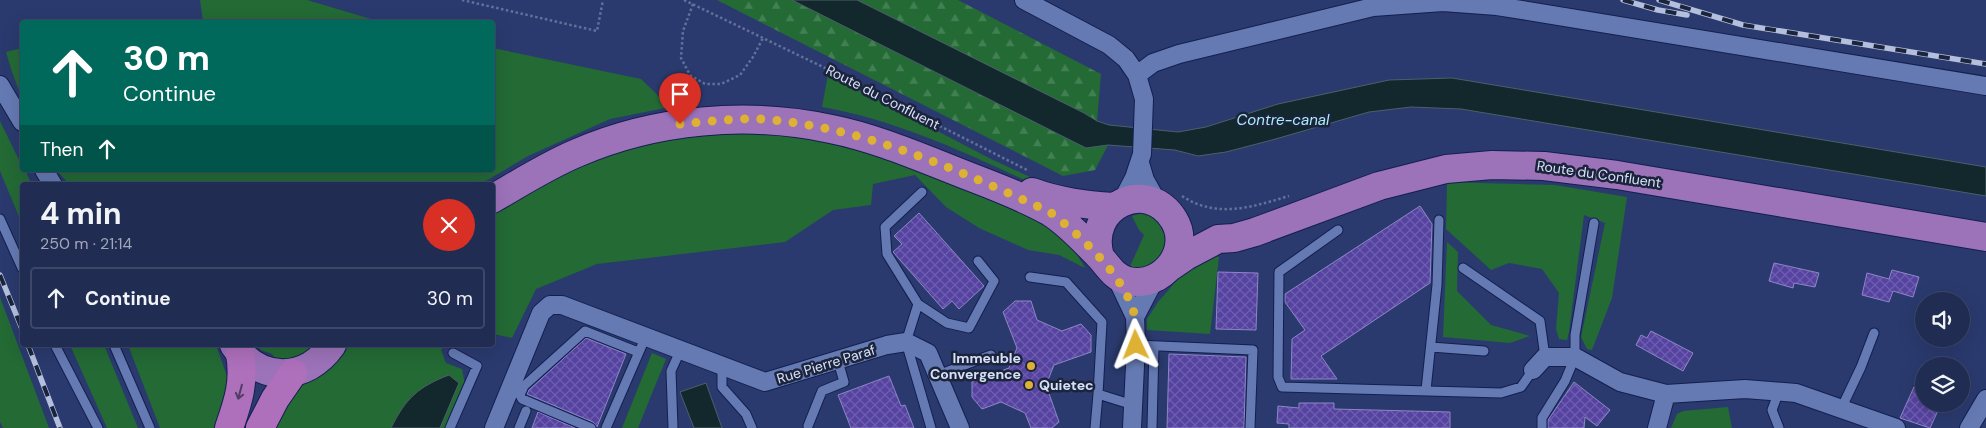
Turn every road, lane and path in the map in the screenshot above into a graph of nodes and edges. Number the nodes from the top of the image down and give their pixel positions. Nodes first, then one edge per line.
1 (462, 0) edge
2 (604, 0) edge
3 (684, 0) edge
4 (1024, 0) edge
5 (1450, 1) edge
6 (693, 4) junction
7 (762, 38) junction
8 (1137, 75) junction
9 (0, 85) edge
10 (1986, 86) edge
11 (20, 119) edge
12 (1141, 158) junction
13 (1030, 172) dead end
14 (495, 185) edge
15 (1009, 188) junction
16 (922, 192) dead end
17 (495, 197) edge
18 (1117, 205) junction
19 (1167, 213) junction
20 (0, 219) edge
21 (1439, 220) dead end
22 (1594, 223) dead end
23 (1338, 230) dead end
24 (1986, 237) edge
25 (1218, 239) junction
26 (978, 261) dead end
27 (20, 264) edge
28 (1108, 266) junction
29 (1463, 268) dead end
30 (1163, 273) junction
31 (1030, 277) dead end
32 (918, 304) junction
33 (1135, 317) junction
34 (1874, 333) dead end
35 (646, 336) junction
36 (906, 342) junction
37 (1136, 345) junction
38 (1154, 346) junction
39 (56, 347) edge
40 (115, 347) edge
41 (330, 347) edge
42 (1431, 347) junction
43 (680, 349) junction
44 (237, 350) edge
45 (1484, 351) dead end
46 (638, 352) junction
47 (452, 353) dead end
48 (991, 355) dead end
49 (1545, 357) junction
50 (1575, 357) junction
51 (838, 361) junction
52 (722, 365) junction
53 (1533, 370) joint
54 (293, 372) junction
55 (938, 375) junction
56 (1426, 390) junction
57 (1779, 391) junction
58 (1098, 394) junction
59 (1666, 394) junction
60 (1986, 399) edge
61 (1134, 405) junction
62 (1842, 407) junction
63 (526, 411) dead end
64 (808, 426) dead end
65 (1781, 427) edge
66 (98, 428) edge
67 (150, 428) edge
68 (229, 428) edge
69 (260, 428) edge
70 (450, 428) edge
71 (494, 428) edge
72 (519, 428) edge
73 (591, 428) edge
74 (606, 428) edge
75 (673, 428) edge
76 (752, 428) edge
77 (931, 428) edge
78 (960, 428) edge
79 (1095, 428) edge
80 (1132, 428) edge
81 (1152, 428) edge
82 (1250, 428) edge
83 (1542, 428) edge
84 (1656, 428) edge
85 (1896, 428) edge
86 (1969, 428) edge

1 - 2 path
3 - 6 path, Route du Confluent
4 - 8 street
5 - 8 street
5 - 10 street
6 - 7 path, Route du Confluent
6 - 7 path
7 - 13 path, Route du Confluent
8 - 12 street
9 - 11 street
12 - 18 street
12 - 19 street
14 - 15 main road
15 - 17 main road
15 - 18 main road
15 - 28 main road
16 - 32 lane
18 - 19 main road
18 - 28 main road
19 - 25 main road
19 - 30 main road
20 - 27 lane
21 - 42 lane
22 - 50 lane
23 - 56 lane
24 - 25 main road, Route du Confluent
25 - 30 main road, Route du Confluent
26 - 32 lane
28 - 30 main road
28 - 33 street
29 - 49 lane
30 - 33 street
31 - 58 lane
32 - 36 lane
33 - 37 street
34 - 62 lane
35 - 43 street, Rue Pierre Paraf
35 - 46 lane
35 - 71 street, Rue Pierre Paraf
36 - 51 street, Rue Pierre Paraf
36 - 55 street
36 - 77 lane
37 - 38 lane
37 - 61 street
38 - 81 lane
38 - 82 lane
39 - 66 lane
40 - 67 lane
41 - 54 main road
42 - 45 lane
42 - 56 lane
43 - 52 street, Rue Pierre Paraf
43 - 75 lane
44 - 54 main road
44 -> 68 highway
46 - 73 lane
46 - 74 lane
47 - 70 lane
48 - 55 lane
49 - 50 street
49 - 53 street
50 - 59 street
50 - 83 lane
51 - 52 street, Rue Pierre Paraf
51 - 64 lane
52 - 76 lane
53 - 56 lane
54 - 69 highway
55 - 78 street
57 - 59 street
57 - 62 street
57 - 65 lane
58 - 61 lane
58 - 79 lane
59 - 84 street
60 - 86 street
61 - 80 street
62 - 85 street
63 - 72 lane

